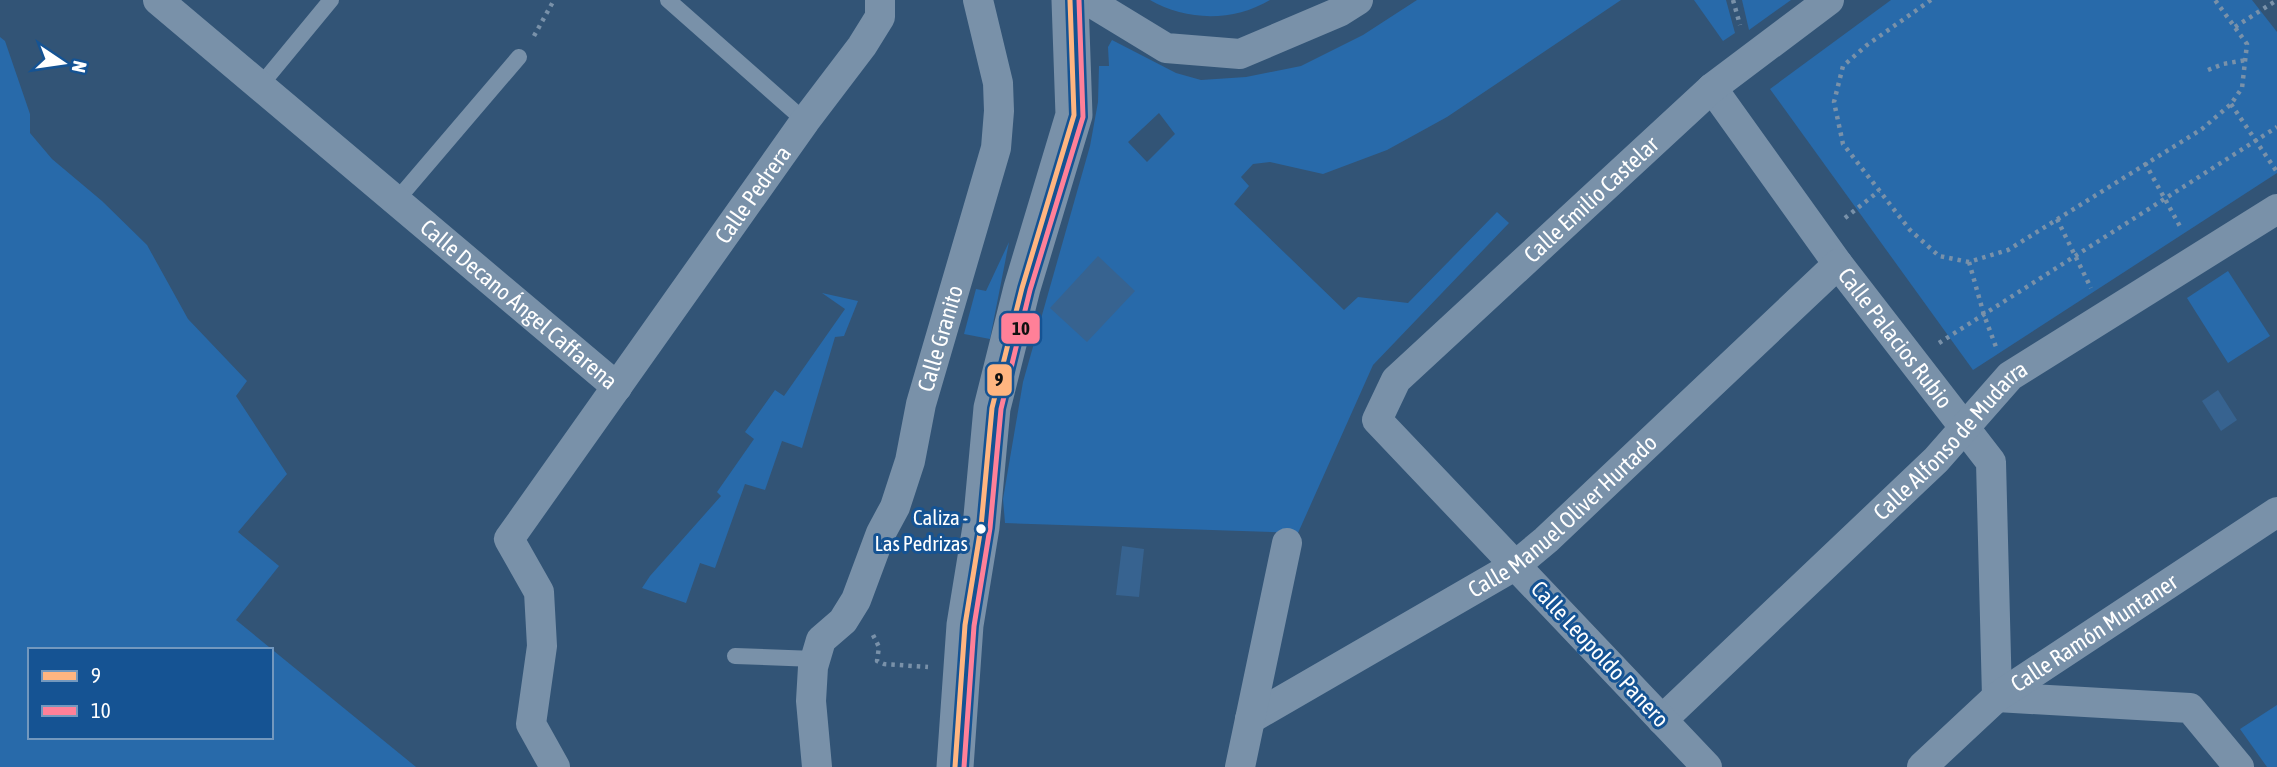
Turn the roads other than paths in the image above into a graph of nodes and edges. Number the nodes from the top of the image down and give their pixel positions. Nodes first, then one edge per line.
1 (158, 0) edge
2 (331, 0) edge
3 (668, 0) edge
4 (880, 0) edge
5 (978, 0) edge
6 (1070, 0) edge
7 (1087, 0) edge
8 (1359, 0) edge
9 (1829, 0) edge
10 (524, 51) road end
11 (260, 86) junction
12 (1712, 89) junction
13 (805, 121) junction
14 (396, 201) junction
15 (2277, 209) edge
16 (1838, 264) junction
17 (617, 387) junction
18 (1377, 420) joint
19 (1965, 429) junction
20 (2277, 512) edge
21 (1287, 543) dead end
22 (1516, 565) junction
23 (735, 656) dead end
24 (815, 659) junction
25 (1997, 697) junction
26 (1250, 719) junction
27 (1662, 720) junction
28 (555, 767) edge
29 (817, 767) edge
30 (955, 767) edge
31 (1240, 767) edge
32 (1707, 767) edge
33 (1922, 767) edge
34 (2239, 767) edge

1 - 11 street, Calle Decano Ángel Caffarena
2 - 11 lane
3 - 13 lane
4 - 13 street, Calle Pedrera
5 - 24 street, Calle Granito
6 - 30 street
7 - 8 street
9 - 12 street, Calle Emilio Castelar
10 - 14 lane
11 - 14 street, Calle Decano Ángel Caffarena
12 - 16 street, Calle Palacios Rubio
12 - 18 street, Calle Emilio Castelar
13 - 17 street, Calle Pedrera
14 - 17 street, Calle Decano Ángel Caffarena
15 - 19 street, Calle Alfonso de Mudarra
16 - 19 street, Calle Palacios Rubio
16 - 22 street, Calle Manuel Oliver Hurtado
17 - 28 street, Calle Decano Ángel Caffarena
18 - 22 street, Calle Leopoldo Panero
19 - 25 street, Calle Palacios Rubio
19 - 27 street, Calle Alfonso de Mudarra
20 - 25 street, Calle Ramón Muntaner
21 - 26 street
22 - 26 street, Calle Manuel Oliver Hurtado
22 - 27 street, Calle Leopoldo Panero
23 - 24 lane
24 - 29 street, Calle Granito
25 - 33 street, Calle Ramón Muntaner
25 - 34 street
26 - 31 street
27 - 32 street, Calle Leopoldo Panero

